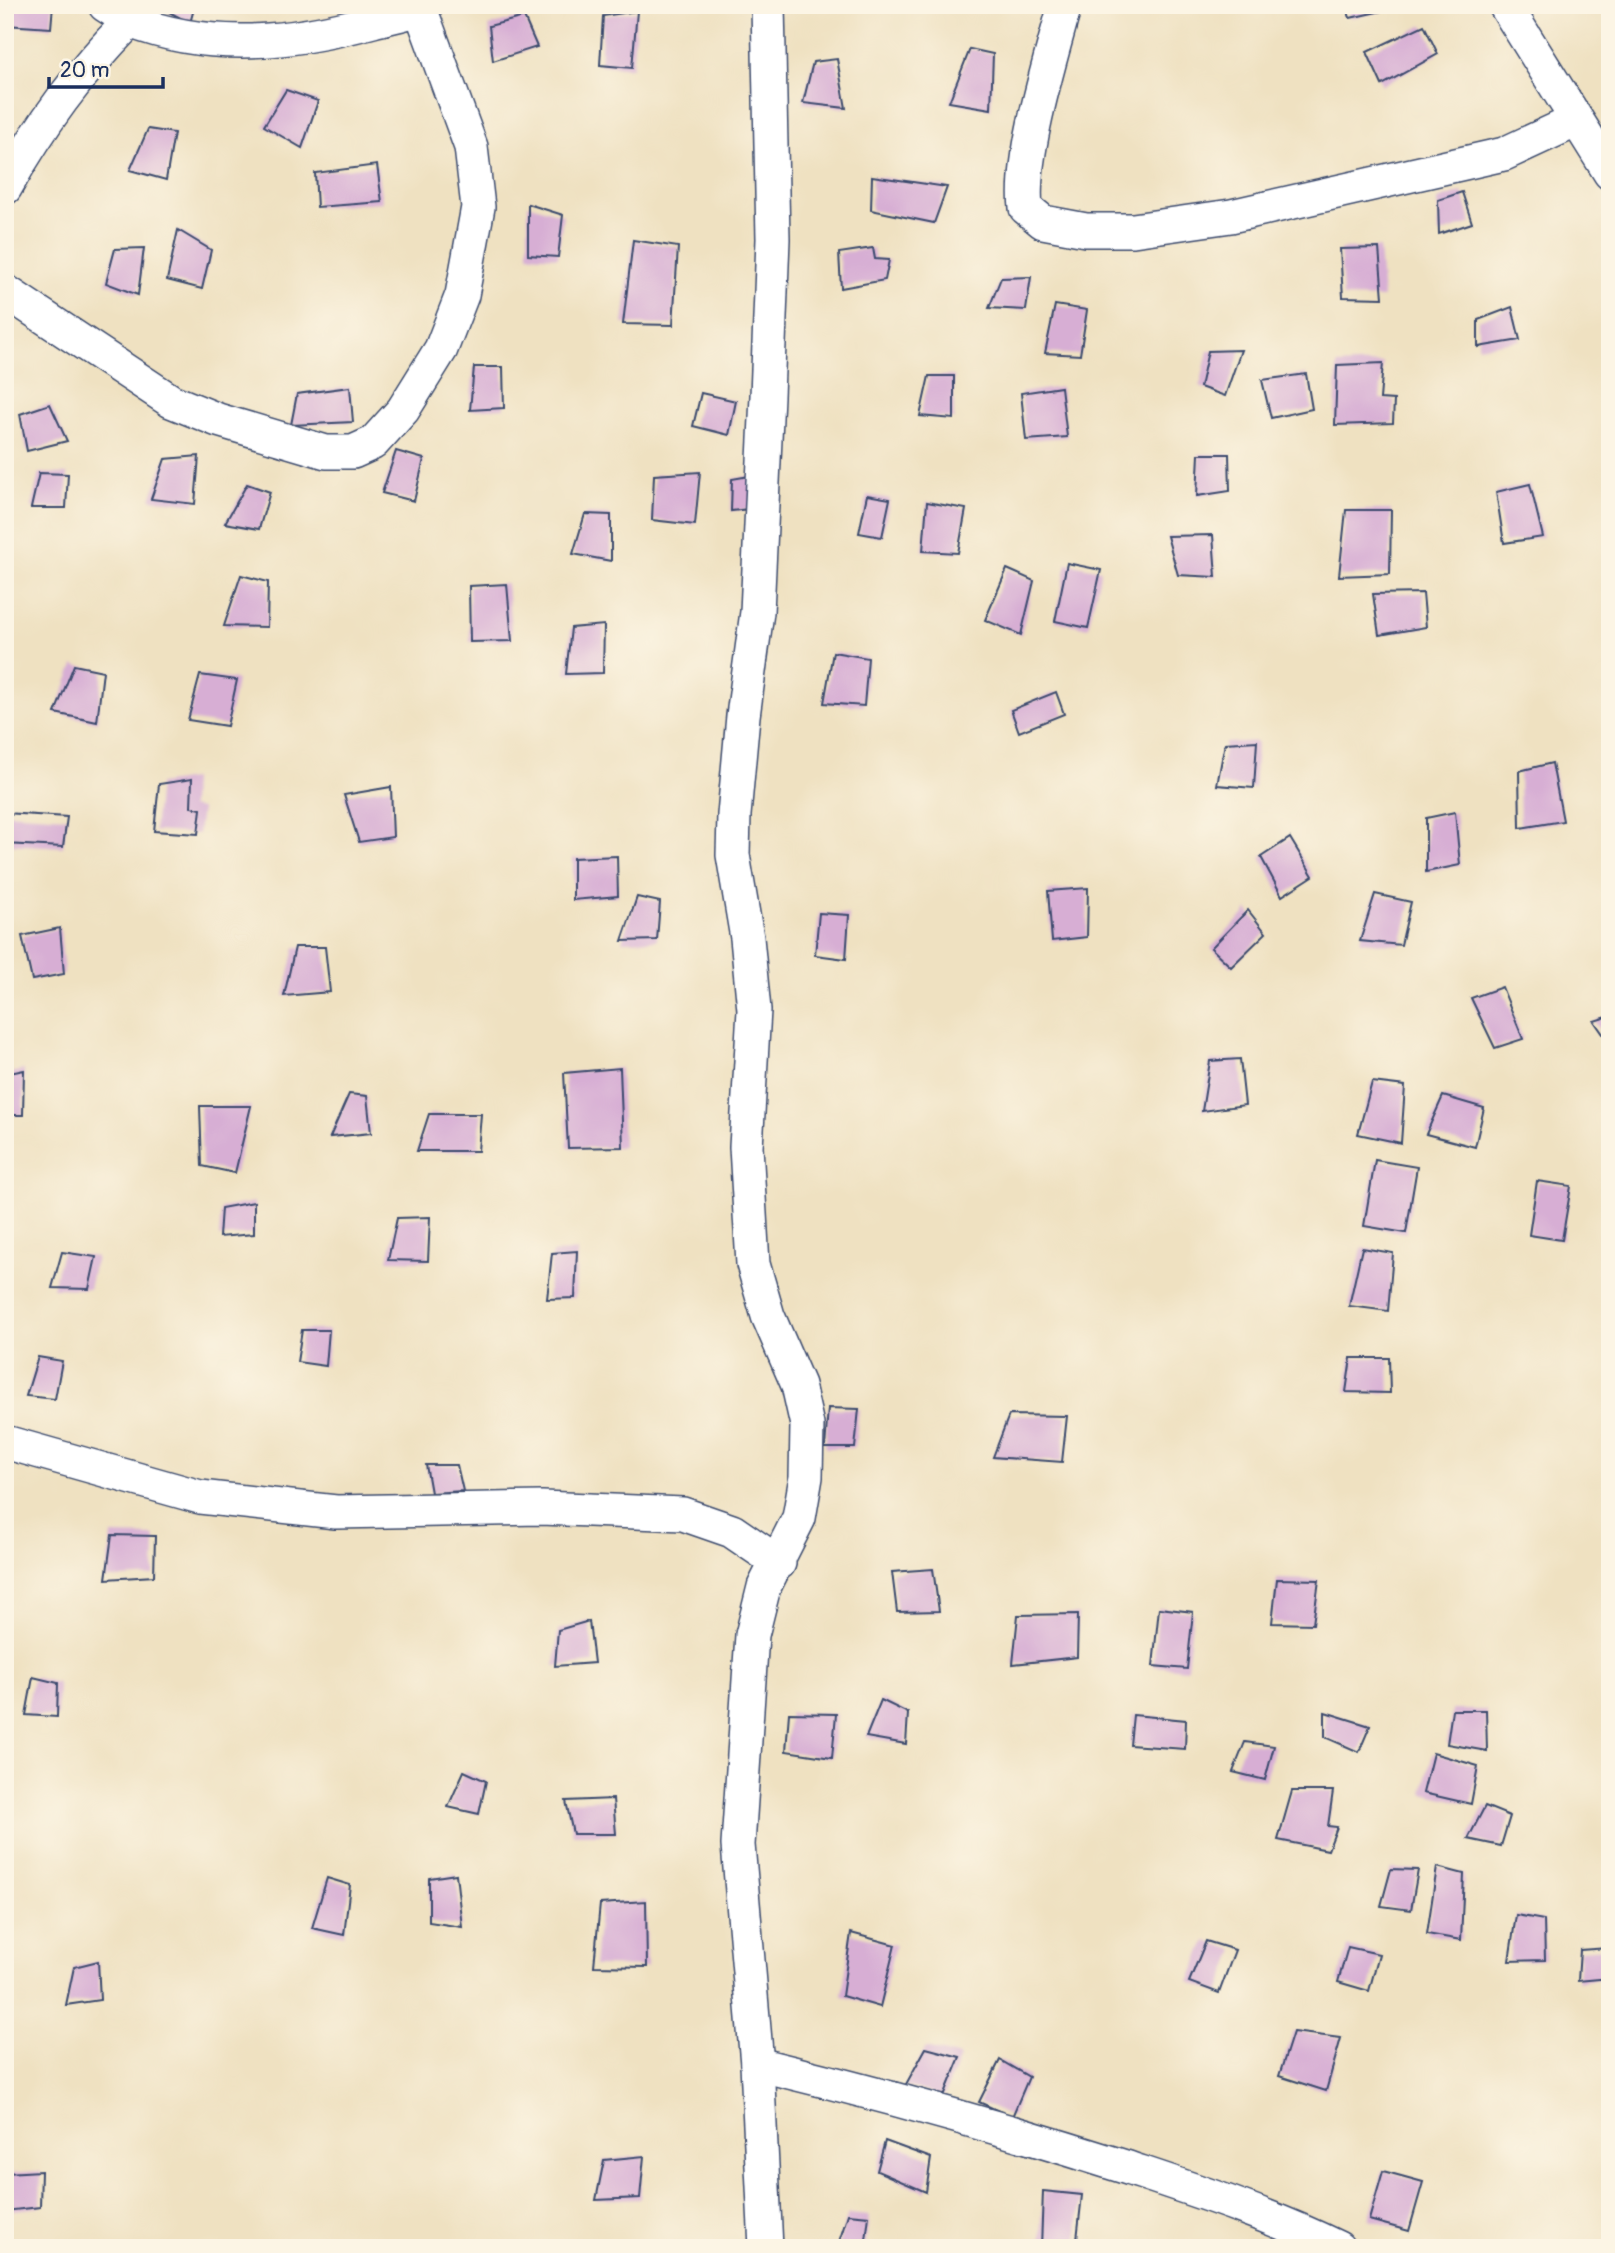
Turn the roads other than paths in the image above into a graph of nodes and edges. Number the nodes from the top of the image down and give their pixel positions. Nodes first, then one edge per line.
1 (768, 5) edge
2 (1065, 5) edge
3 (1505, 5) edge
4 (423, 7) edge
5 (117, 13) edge
6 (1575, 121) junction
7 (1610, 173) edge
8 (5, 188) edge
9 (5, 292) edge
10 (5, 1442) edge
11 (779, 1563) junction
12 (757, 2064) junction
13 (766, 2248) edge
14 (1338, 2248) edge

1 - 11 street
2 - 6 street
3 - 6 street
4 - 5 street
4 - 9 street
5 - 8 street
6 - 7 street
10 - 11 street
11 - 12 street
12 - 13 street
12 - 14 street

